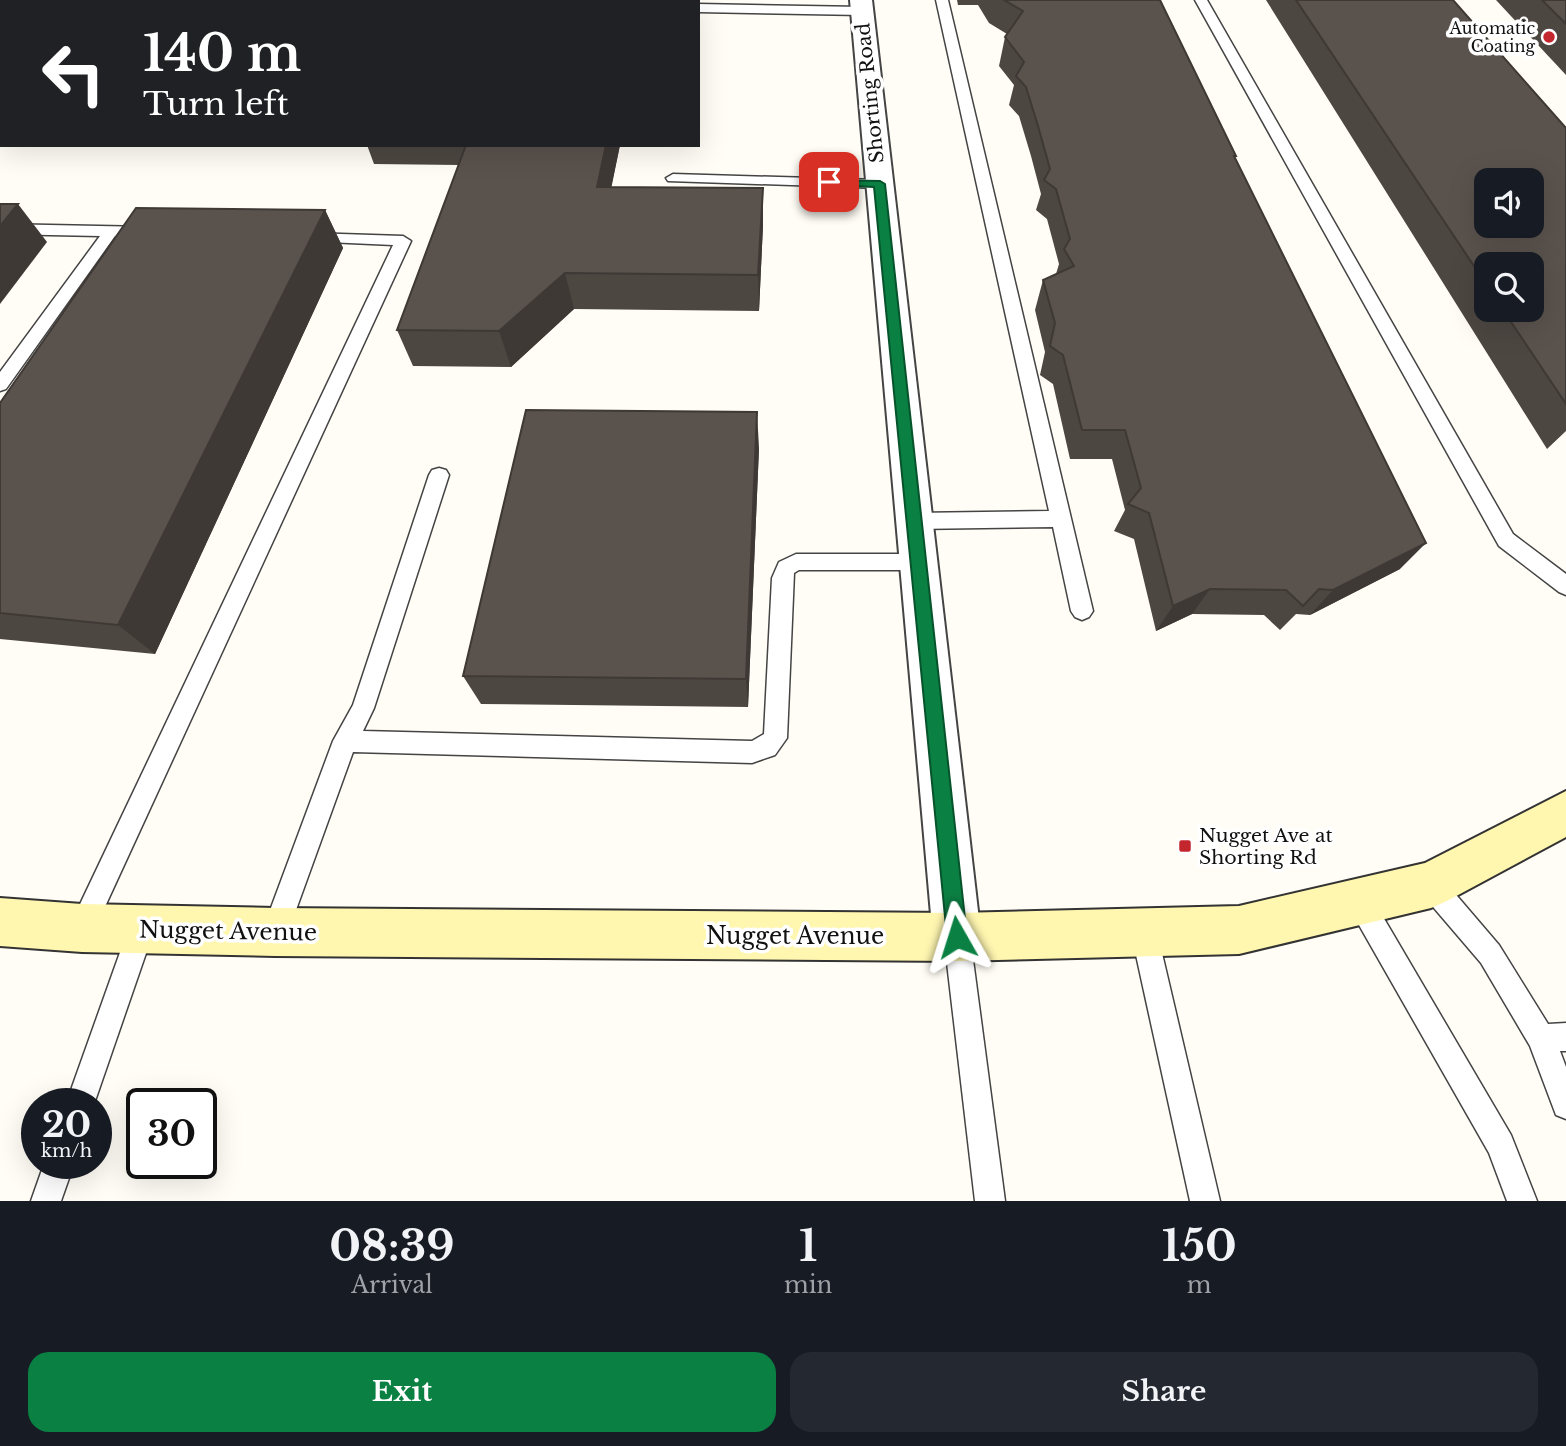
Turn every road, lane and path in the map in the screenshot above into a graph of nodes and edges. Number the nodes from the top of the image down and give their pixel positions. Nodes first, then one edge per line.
1 (942, 0) edge
2 (1201, 0) edge
3 (862, 5) edge
4 (700, 9) edge
5 (673, 178) dead end
6 (880, 184) junction
7 (0, 229) edge
8 (111, 231) junction
9 (167, 233) edge
10 (292, 237) edge
11 (0, 385) edge
12 (439, 475) dead end
13 (1060, 519) junction
14 (914, 521) junction
15 (917, 562) junction
16 (1566, 586) edge
17 (1082, 611) dead end
18 (345, 741) junction
19 (1566, 813) edge
20 (1431, 885) junction
21 (1360, 902) junction
22 (0, 922) edge
23 (82, 928) junction
24 (141, 930) junction
25 (275, 932) junction
26 (1144, 932) junction
27 (957, 937) junction
28 (1554, 1038) edge
29 (86, 1088) edge
30 (1566, 1105) edge
31 (54, 1179) edge
32 (46, 1201) edge
33 (989, 1201) edge
34 (1205, 1201) edge
35 (1522, 1201) edge

1 - 13 lane
2 - 16 lane
3 - 4 lane
3 - 6 street, Shorting Road
5 - 6 lane
6 - 14 street, Shorting Road
7 - 8 lane
8 - 9 lane
8 - 11 lane
10 - 23 lane
12 - 18 lane
13 - 14 lane
13 - 17 lane
14 - 15 street, Shorting Road
15 - 18 lane
15 - 27 street, Shorting Road
18 - 25 lane
19 - 20 street, Nugget Avenue
20 - 21 street, Nugget Avenue
20 - 28 lane
21 - 26 street, Nugget Avenue
21 - 35 lane
22 - 23 street, Nugget Avenue
23 - 24 street, Nugget Avenue
24 - 25 street, Nugget Avenue
24 - 29 lane
25 - 27 street, Nugget Avenue
26 - 27 street, Nugget Avenue
26 - 34 lane
27 - 33 lane
28 - 30 lane
31 - 32 lane

